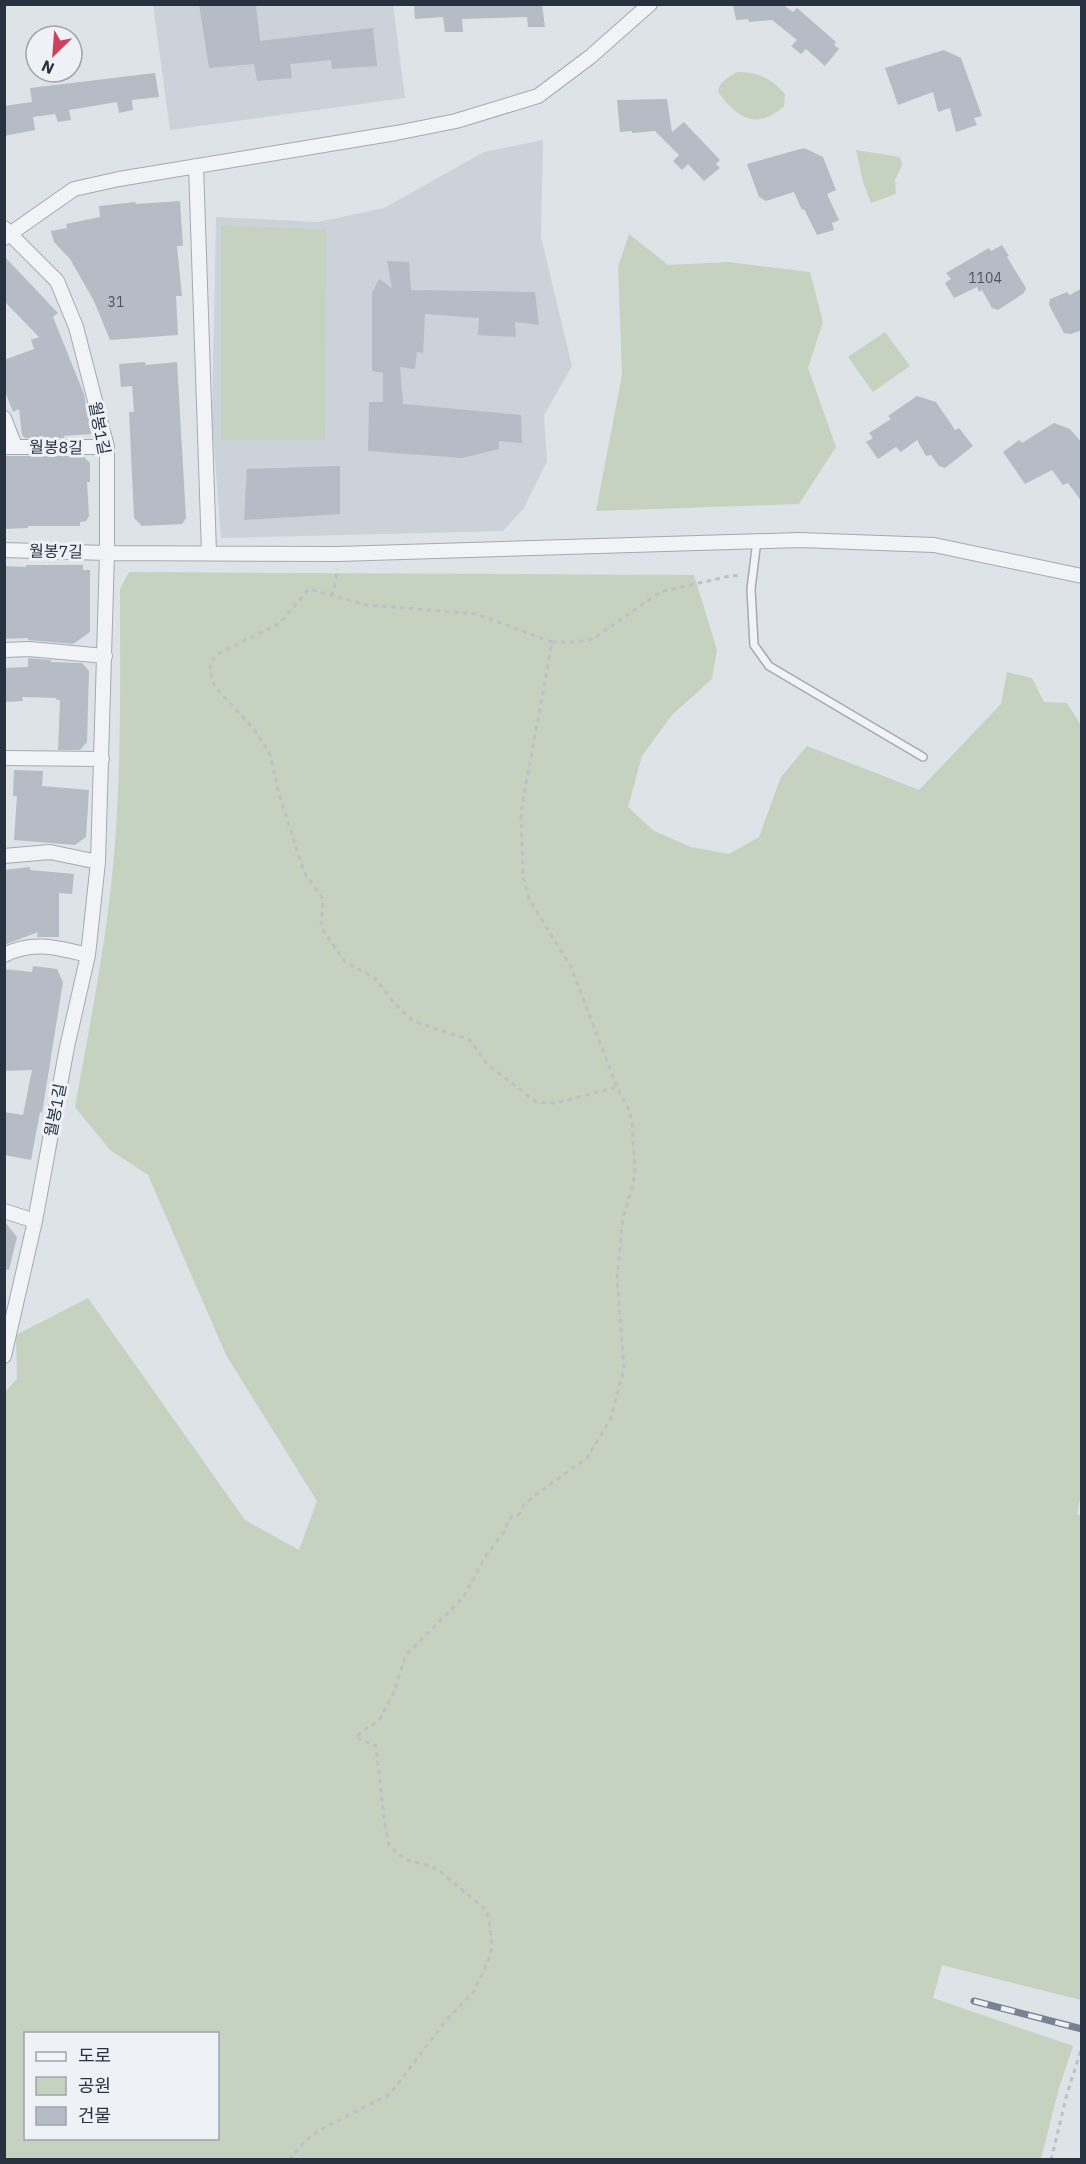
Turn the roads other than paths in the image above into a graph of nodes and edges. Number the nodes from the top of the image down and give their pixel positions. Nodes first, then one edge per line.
1 (650, 4) edge
2 (196, 166) junction
3 (6, 233) edge
4 (4, 418) edge
5 (10, 447) edge
6 (107, 447) junction
7 (757, 540) junction
8 (4, 550) edge
9 (107, 553) junction
10 (209, 553) junction
11 (1082, 576) edge
12 (4, 650) edge
13 (105, 656) junction
14 (4, 758) edge
15 (923, 758) dead end
16 (102, 759) junction
17 (4, 856) edge
18 (98, 862) junction
19 (4, 955) edge
20 (88, 955) junction
21 (4, 1211) edge
22 (35, 1221) junction
23 (4, 1356) edge

1 - 2 street
2 - 3 street
2 - 10 street
3 - 6 street, 월봉1길
4 - 5 street
5 - 6 street, 월봉8길
6 - 9 street, 월봉1길
7 - 10 street, 월봉7길
7 - 11 street, 월봉7길
7 - 15 lane
8 - 9 street, 월봉7길
9 - 10 street, 월봉7길
9 - 13 street, 월봉1길
12 - 13 street
13 - 16 street, 월봉1길
14 - 16 street
16 - 18 street, 월봉1길
17 - 18 street
18 - 20 street, 월봉1길
19 - 20 street
20 - 22 street, 월봉1길
21 - 22 street
22 - 23 street, 월봉1길

